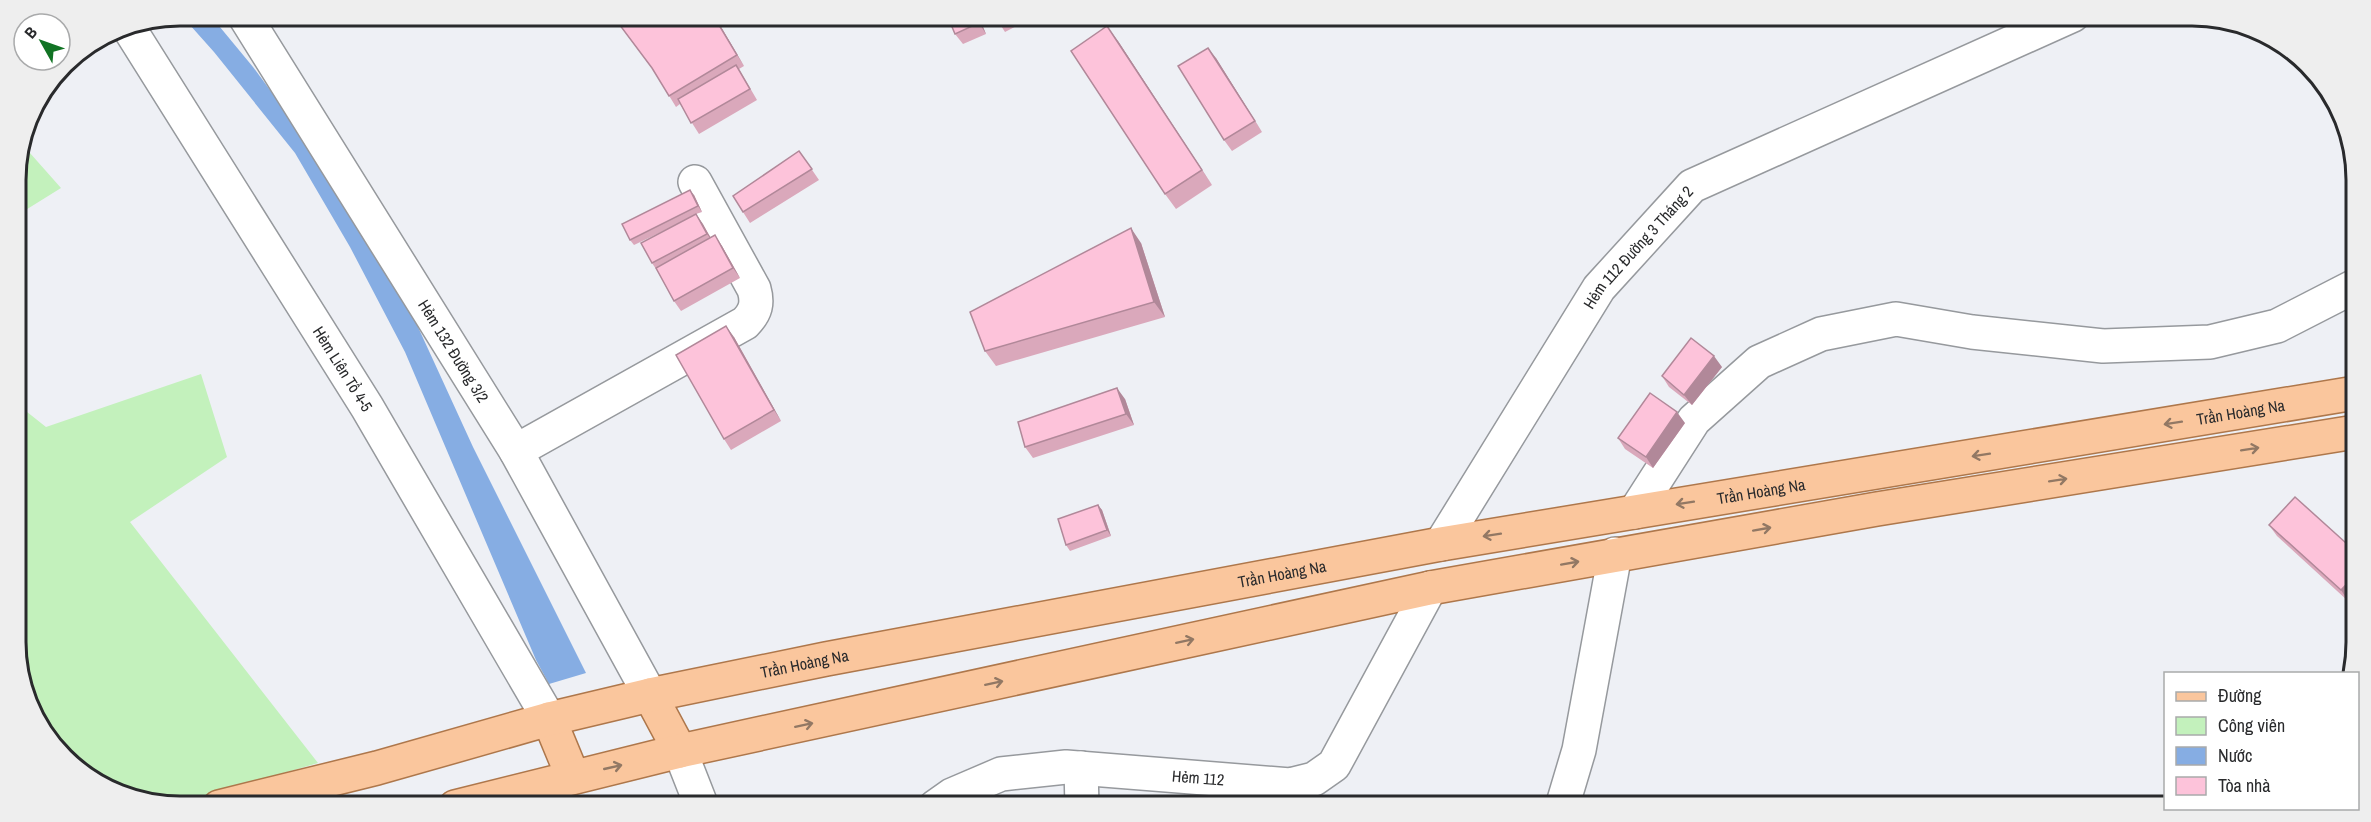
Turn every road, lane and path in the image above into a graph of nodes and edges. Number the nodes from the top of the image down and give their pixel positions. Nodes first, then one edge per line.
1 (250, 25) edge
2 (2051, 25) edge
3 (132, 33) edge
4 (695, 182) dead end
5 (2346, 291) edge
6 (2346, 394) edge
7 (2346, 433) edge
8 (516, 451) junction
9 (1635, 512) junction
10 (1441, 544) junction
11 (1615, 554) junction
12 (1430, 588) junction
13 (650, 695) junction
14 (549, 720) junction
15 (680, 751) junction
16 (1081, 768) junction
17 (573, 777) junction
18 (264, 796) edge
19 (498, 796) edge
20 (698, 796) edge
21 (951, 796) edge
22 (1082, 796) edge
23 (1565, 796) edge

1 - 8 street, Hẻm 132 Đường 3/2
2 - 10 street, Hẻm 112 Đường 3 Tháng 2
3 - 14 street, Hẻm Liên Tổ 4-5
4 - 8 street
5 - 9 street
6 -> 9 main road, Trần Hoàng Na
11 -> 7 main road
8 - 13 street, Hẻm 132 Đường 3/2
9 -> 10 main road, Trần Hoàng Na
10 - 13 main road, Trần Hoàng Na
12 -> 11 main road
11 - 23 street
15 -> 12 main road
12 - 16 street, Hẻm 112
13 - 14 main road, Trần Hoàng Na
13 - 15 main road
14 - 17 main road
14 - 18 main road, Trần Hoàng Na
17 -> 15 main road
15 - 20 street
16 - 21 street, Hẻm 112
16 - 22 street
17 - 19 main road

